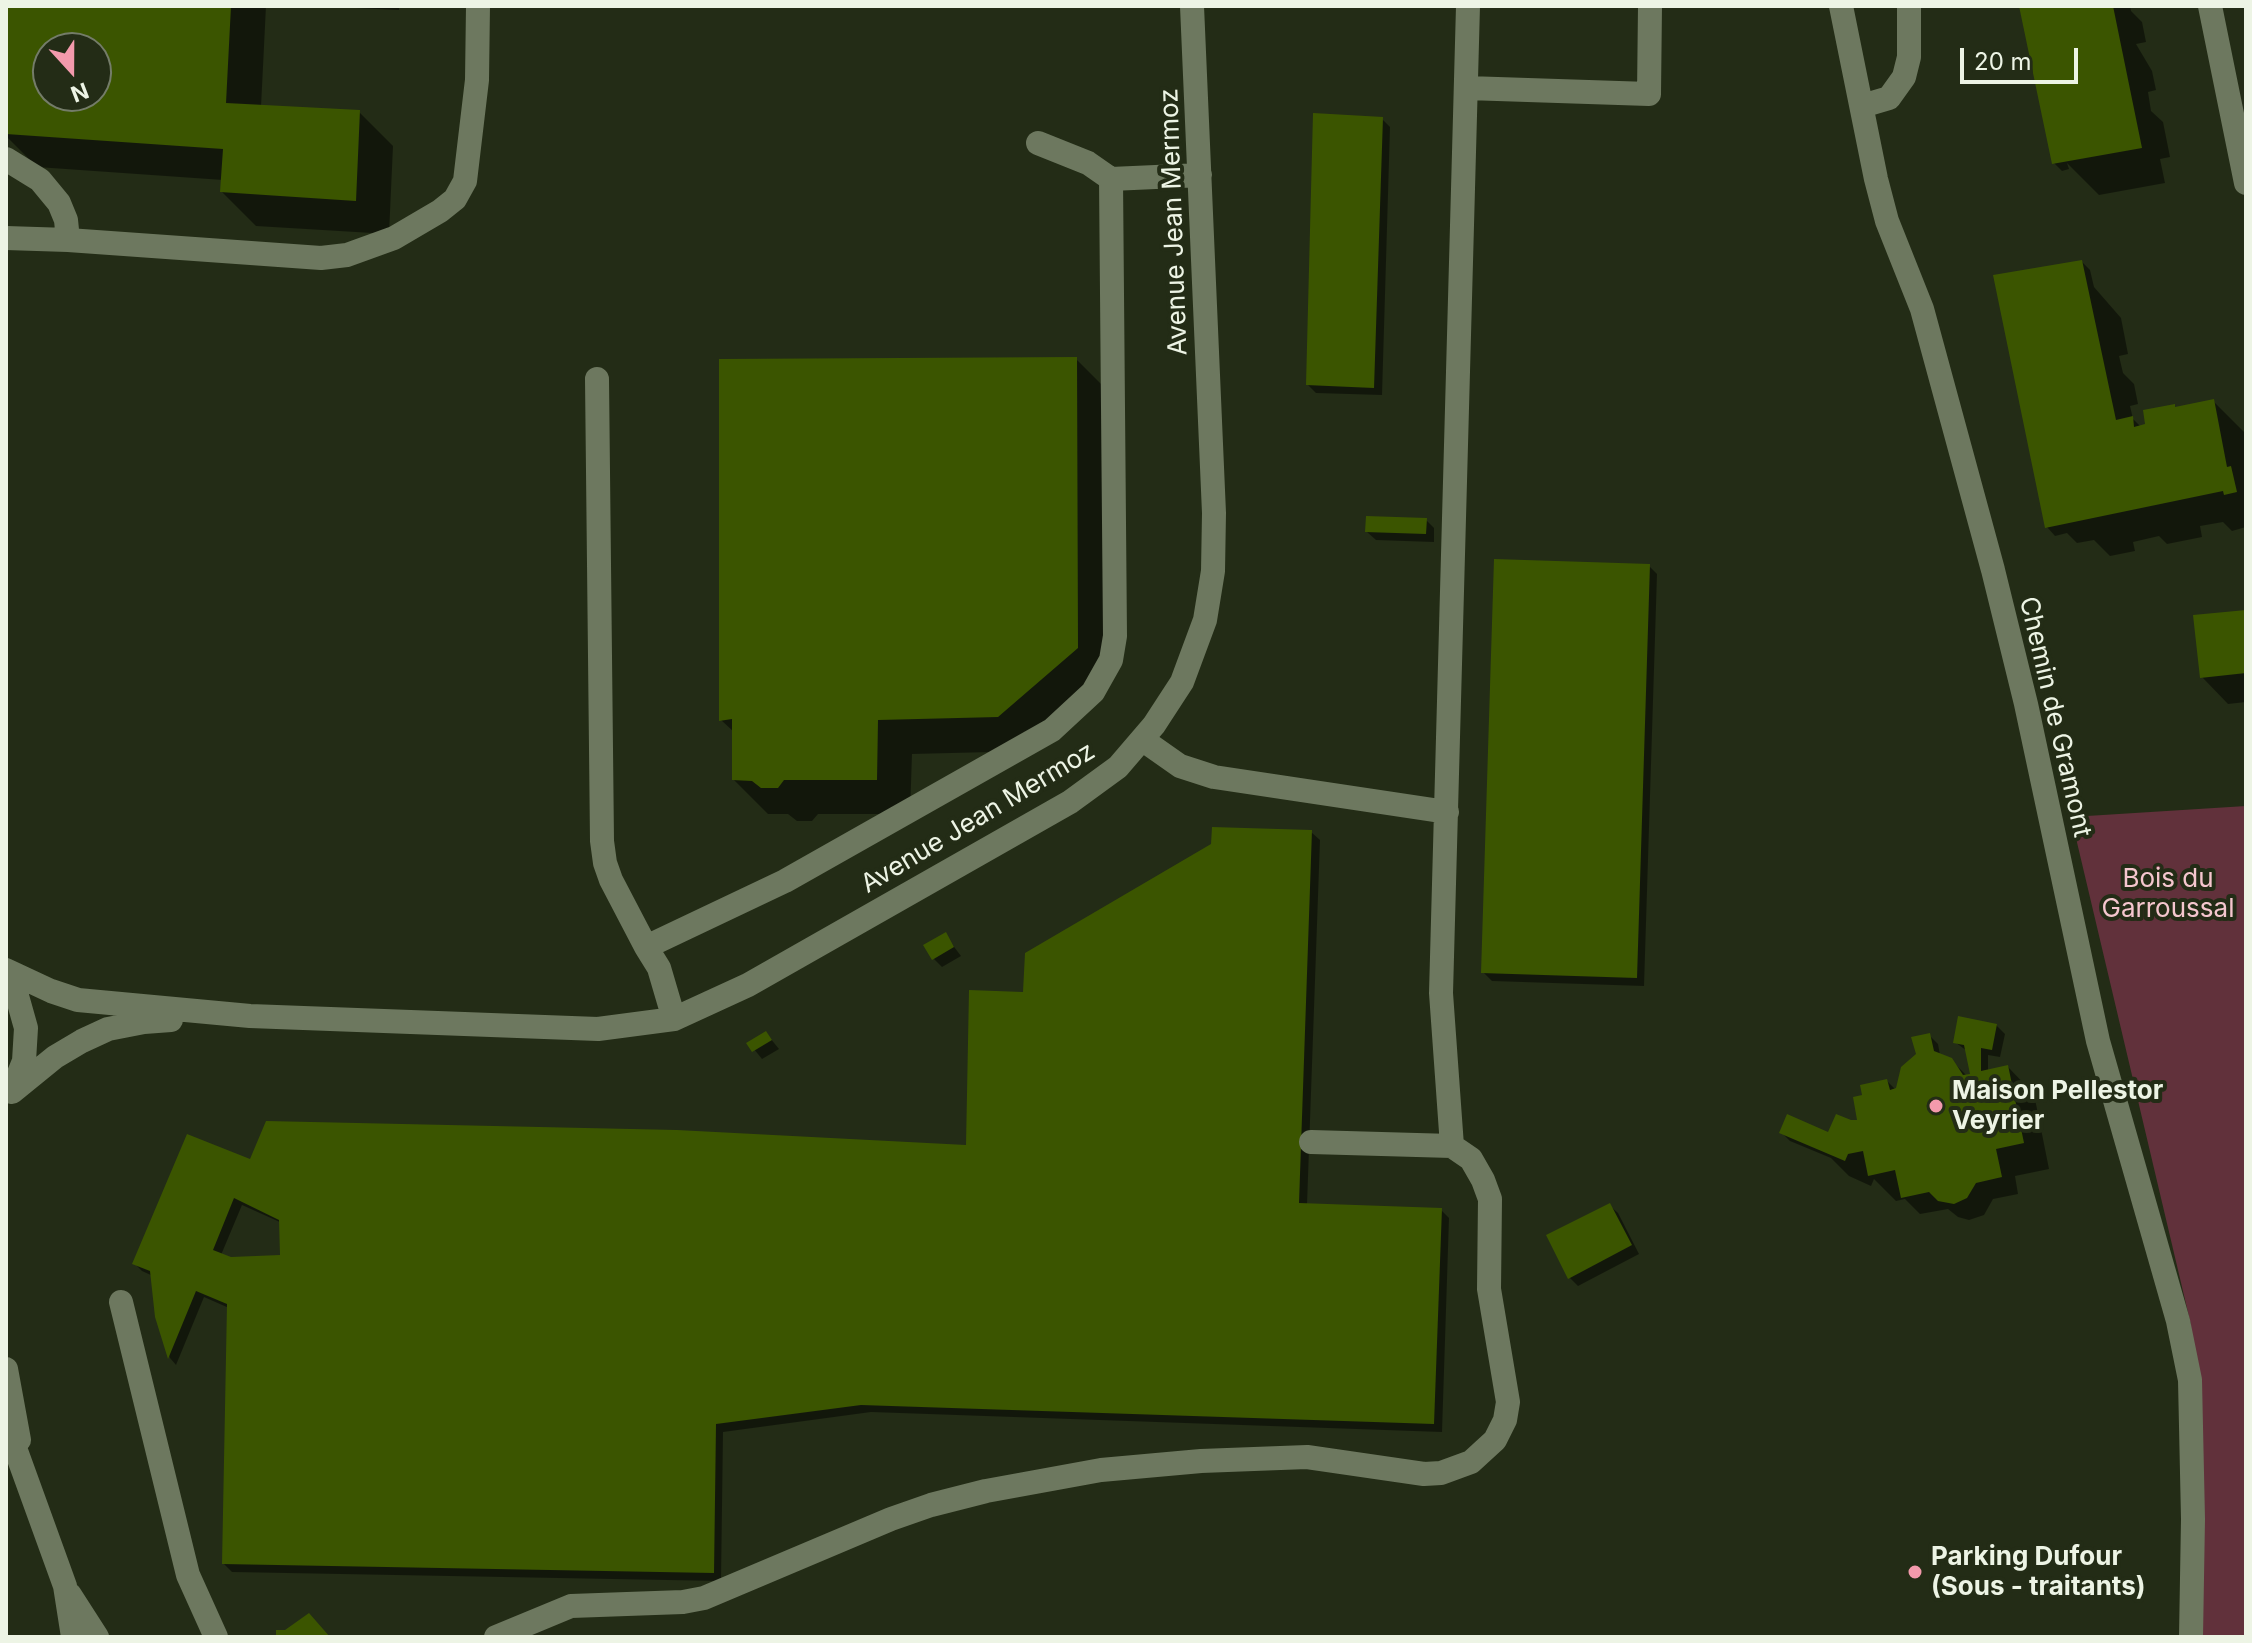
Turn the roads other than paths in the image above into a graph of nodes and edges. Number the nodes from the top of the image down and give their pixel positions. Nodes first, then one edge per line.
1 (478, 6) edge
2 (1192, 6) edge
3 (1468, 6) edge
4 (1650, 6) edge
5 (1841, 6) edge
6 (1909, 6) edge
7 (2210, 6) edge
8 (1467, 88) junction
9 (1862, 106) junction
10 (1038, 143) dead end
11 (6, 159) edge
12 (1200, 175) junction
13 (1111, 179) junction
14 (2246, 183) edge
15 (6, 238) edge
16 (68, 240) junction
17 (597, 379) dead end
18 (1143, 740) junction
19 (1447, 812) junction
20 (646, 947) junction
21 (6, 970) edge
22 (6, 977) edge
23 (250, 1016) junction
24 (674, 1019) junction
25 (9, 1096) edge
26 (1311, 1142) dead end
27 (1452, 1146) junction
28 (121, 1302) dead end
29 (6, 1369) edge
30 (6, 1423) edge
31 (25, 1470) junction
32 (65, 1586) junction
33 (73, 1637) edge
34 (97, 1637) edge
35 (216, 1637) edge
36 (496, 1637) edge
37 (2191, 1637) edge

1 - 16 street
2 - 12 street, Avenue Jean Mermoz
3 - 8 street
4 - 8 street
5 - 9 street, Chemin de Gramont
6 - 9 street
7 - 14 street
8 - 19 street
9 - 37 street, Chemin de Gramont
10 - 13 street
11 - 16 street
12 - 13 street
12 - 18 street, Avenue Jean Mermoz
13 - 20 street
15 - 16 street
17 - 20 street
18 - 19 street
18 - 24 street, Avenue Jean Mermoz
19 - 27 street
20 - 24 street
21 - 23 street, Avenue Jean Mermoz
22 - 25 street
23 - 24 street, Avenue Jean Mermoz
23 - 25 street, Avenue Jean Mermoz
26 - 27 street
27 - 36 street
28 - 35 street
29 - 31 street
30 - 31 street
31 - 32 street
32 - 33 street
32 - 34 street

